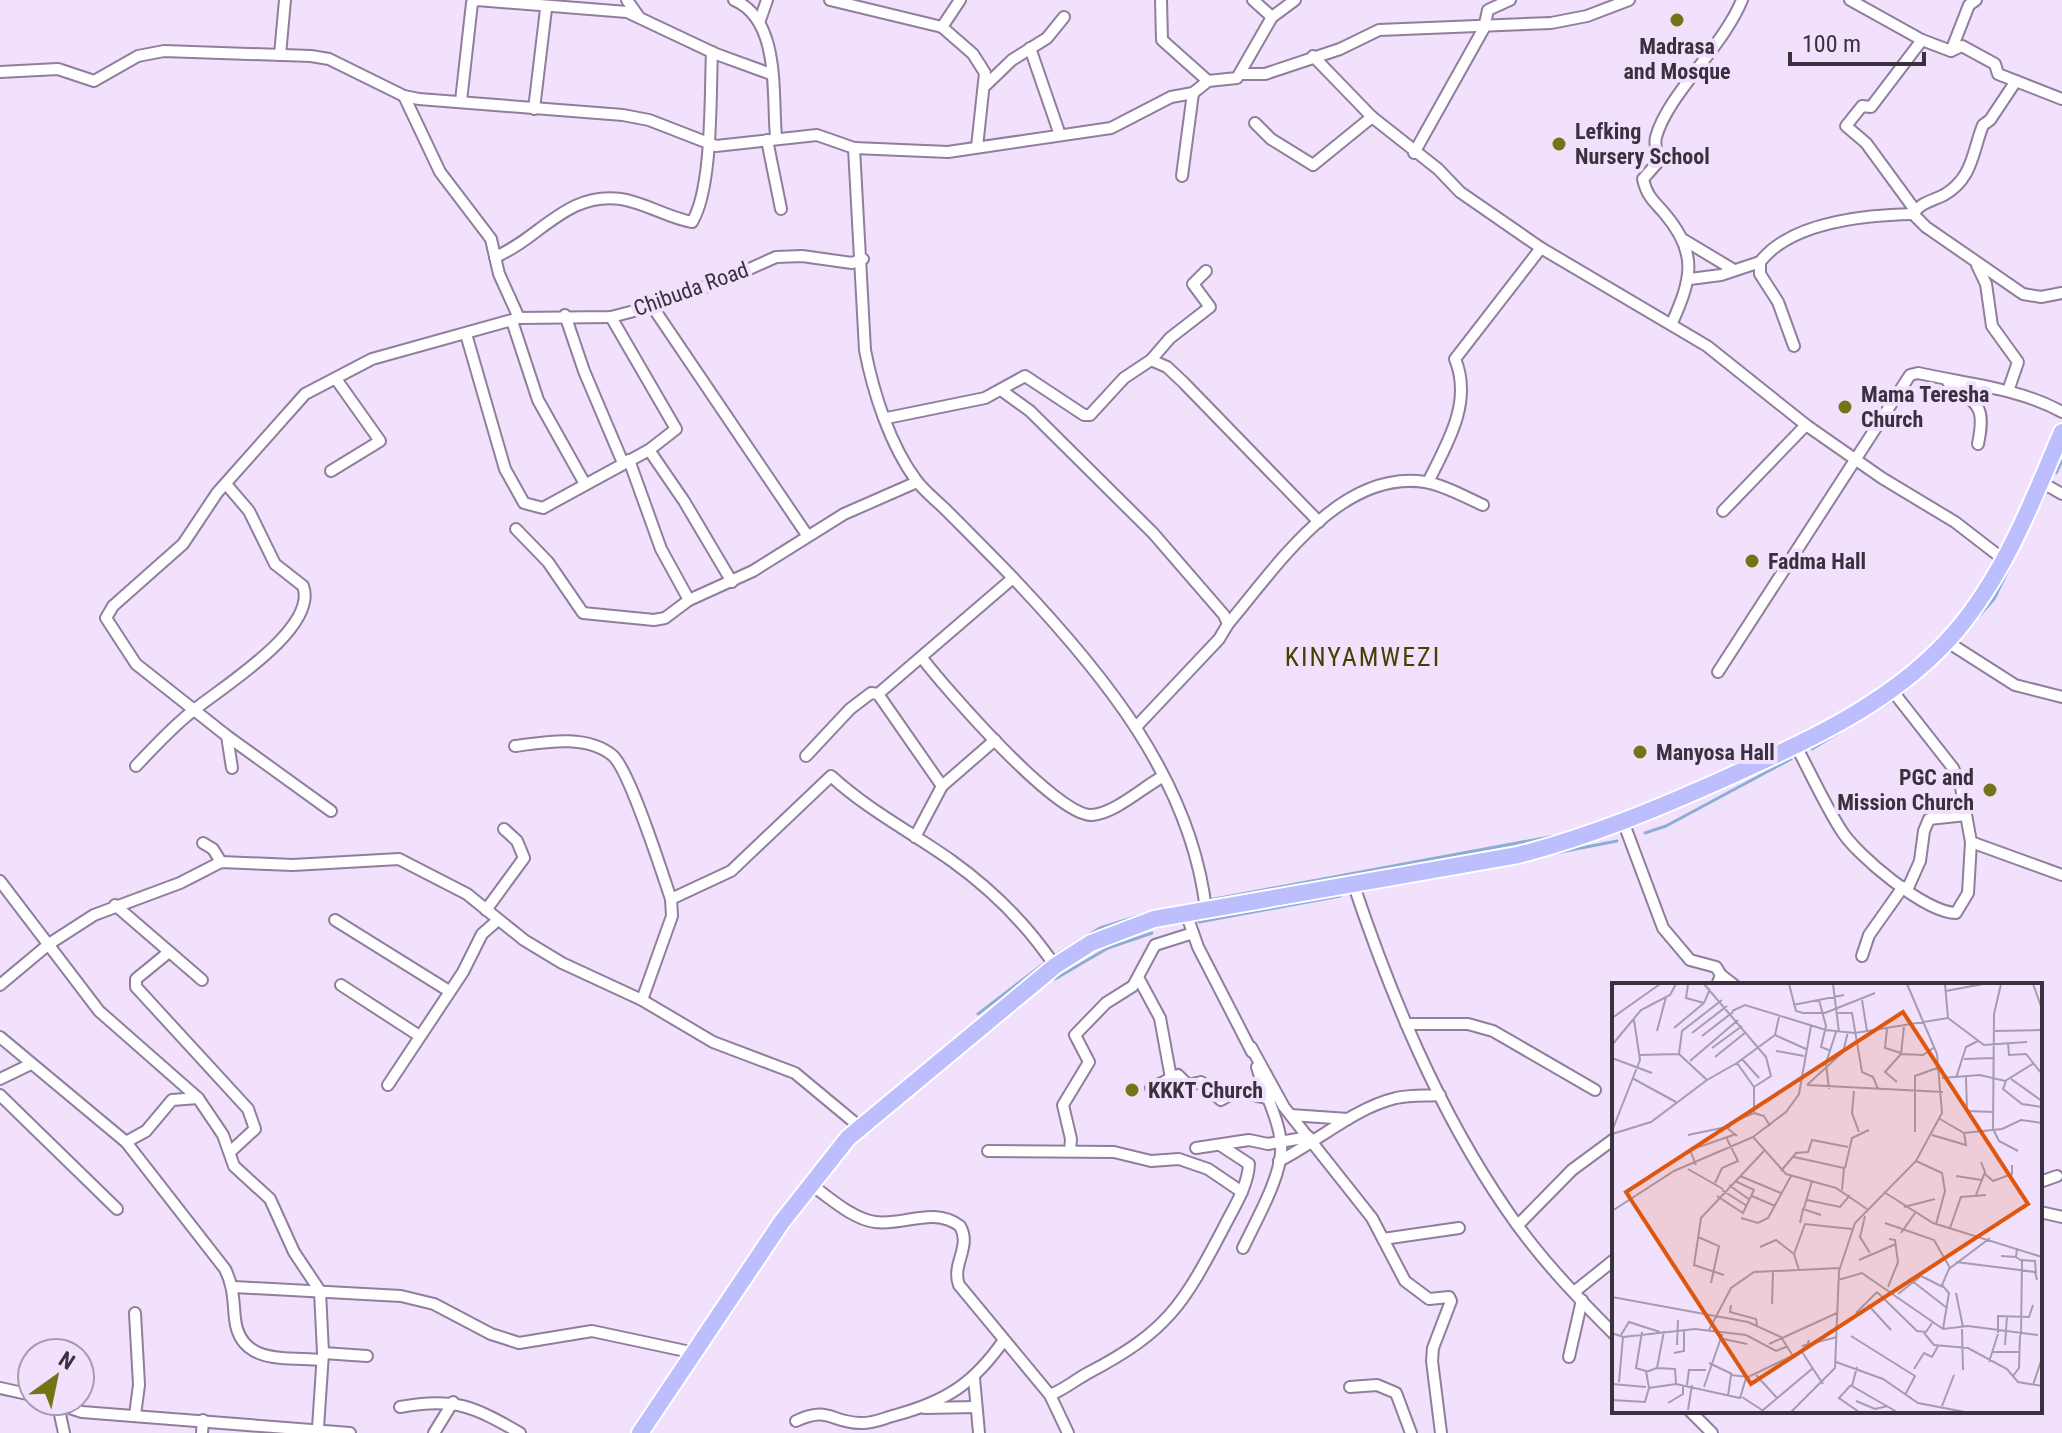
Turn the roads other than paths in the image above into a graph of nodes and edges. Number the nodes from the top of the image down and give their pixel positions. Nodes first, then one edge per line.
1 (285, 0) edge
2 (627, 0) edge
3 (734, 0) edge
4 (767, 0) edge
5 (830, 0) edge
6 (960, 0) edge
7 (1161, 0) edge
8 (1253, 0) edge
9 (1295, 0) edge
10 (1510, 0) edge
11 (1629, 0) edge
12 (1742, 0) edge
13 (1851, 0) edge
14 (1976, 0) edge
15 (546, 9) junction
16 (639, 17) junction
17 (1064, 17) dead end
18 (1272, 17) junction
19 (760, 20) junction
20 (942, 27) junction
21 (1484, 28) junction
22 (1922, 40) junction
23 (1030, 48) junction
24 (1951, 51) junction
25 (712, 52) junction
26 (280, 55) junction
27 (1313, 56) junction
28 (0, 72) edge
29 (771, 74) junction
30 (1242, 74) junction
31 (1208, 81) junction
32 (2016, 81) junction
33 (986, 85) junction
34 (1193, 93) junction
35 (404, 96) junction
36 (2062, 99) edge
37 (461, 101) junction
38 (534, 109) junction
39 (1372, 117) junction
40 (1255, 123) dead end
41 (1060, 135) junction
42 (772, 139) junction
43 (709, 144) junction
44 (977, 147) junction
45 (854, 148) junction
46 (1414, 153) junction
47 (1182, 176) dead end
48 (781, 209) dead end
49 (1914, 212) junction
50 (1684, 240) junction
51 (1541, 248) junction
52 (495, 257) junction
53 (863, 259) junction
54 (1973, 260) junction
55 (1760, 262) junction
56 (1734, 270) junction
57 (1206, 271) dead end
58 (1690, 279) junction
59 (2062, 293) edge
60 (652, 306) junction
61 (565, 315) junction
62 (611, 317) junction
63 (516, 319) junction
64 (1672, 323) junction
65 (466, 334) junction
66 (1794, 346) dead end
67 (1151, 360) junction
68 (336, 379) junction
69 (1945, 380) junction
70 (1001, 390) junction
71 (2008, 391) junction
72 (2062, 412) edge
73 (887, 418) junction
74 (1806, 425) junction
75 (2062, 432) edge
76 (1978, 444) dead end
77 (649, 450) junction
78 (1855, 460) junction
79 (626, 462) junction
80 (331, 471) dead end
81 (917, 482) junction
82 (1428, 482) junction
83 (2041, 482) junction
84 (226, 484) junction
85 (585, 484) junction
86 (2062, 494) edge
87 (1483, 505) dead end
88 (1723, 511) dead end
89 (1319, 522) junction
90 (516, 529) dead end
91 (807, 535) junction
92 (2003, 559) junction
93 (1013, 578) junction
94 (732, 582) junction
95 (689, 600) junction
96 (1228, 624) junction
97 (1946, 641) junction
98 (922, 658) junction
99 (1718, 672) dead end
100 (1891, 689) junction
101 (878, 694) junction
102 (2062, 697) edge
103 (194, 709) junction
104 (1136, 727) junction
105 (227, 736) junction
106 (995, 740) junction
107 (515, 746) dead end
108 (1796, 746) junction
109 (806, 756) dead end
110 (136, 766) dead end
111 (232, 768) dead end
112 (1162, 777) junction
113 (942, 786) junction
114 (331, 811) dead end
115 (1966, 815) junction
116 (1624, 824) junction
117 (504, 829) dead end
118 (915, 837) junction
119 (1971, 842) junction
120 (203, 843) dead end
121 (221, 862) junction
122 (2062, 875) edge
123 (0, 881) edge
124 (1353, 883) junction
125 (1905, 889) junction
126 (671, 899) junction
127 (115, 905) junction
128 (486, 910) junction
129 (1206, 910) junction
130 (1186, 913) junction
131 (335, 920) dead end
132 (498, 920) junction
133 (1193, 933) junction
134 (49, 944) junction
135 (169, 952) junction
136 (1862, 956) dead end
137 (1055, 966) junction
138 (1139, 979) junction
139 (202, 980) dead end
140 (1719, 980) edge
141 (0, 985) edge
142 (341, 985) dead end
143 (449, 991) junction
144 (642, 1000) junction
145 (1406, 1024) junction
146 (418, 1035) junction
147 (0, 1037) edge
148 (1251, 1047) junction
149 (31, 1064) junction
150 (1171, 1078) junction
151 (0, 1079) edge
152 (388, 1085) dead end
153 (1151, 1088) dead end
154 (1595, 1090) dead end
155 (0, 1095) edge
156 (1440, 1095) junction
157 (1265, 1097) junction
158 (198, 1098) junction
159 (1287, 1111) junction
160 (1348, 1119) junction
161 (860, 1127) junction
162 (1281, 1139) junction
163 (1312, 1140) junction
164 (1612, 1140) edge
165 (126, 1142) junction
166 (1220, 1145) junction
167 (1196, 1148) dead end
168 (988, 1151) dead end
169 (1070, 1151) junction
170 (230, 1152) junction
171 (1279, 1161) junction
172 (2057, 1176) dead end
173 (2042, 1181) edge
174 (810, 1184) junction
175 (1242, 1192) junction
176 (117, 1209) dead end
177 (2042, 1212) edge
178 (2062, 1217) edge
179 (1518, 1225) junction
180 (1459, 1228) dead end
181 (1383, 1239) junction
182 (1243, 1248) dead end
183 (1612, 1262) edge
184 (234, 1287) junction
185 (320, 1291) junction
186 (1578, 1296) junction
187 (135, 1313) dead end
188 (1612, 1332) edge
189 (1004, 1340) junction
190 (695, 1353) junction
191 (322, 1356) junction
192 (367, 1356) dead end
193 (1569, 1357) dead end
194 (0, 1377) edge
195 (974, 1378) junction
196 (1350, 1387) dead end
197 (0, 1388) edge
198 (15, 1389) joint
199 (1050, 1395) junction
200 (453, 1402) junction
201 (400, 1407) dead end
202 (976, 1407) junction
203 (923, 1408) junction
204 (96, 1413) edge
205 (1692, 1413) edge
206 (135, 1415) junction
207 (883, 1419) junction
208 (203, 1420) junction
209 (796, 1421) dead end
210 (318, 1428) junction
211 (202, 1433) edge
212 (350, 1433) edge
213 (434, 1433) edge
214 (520, 1433) edge
215 (640, 1433) edge
216 (882, 1433) edge
217 (979, 1433) edge
218 (1068, 1433) edge
219 (1411, 1433) edge
220 (1441, 1433) edge
221 (1712, 1433) edge

1 - 26 street
2 - 16 street
3 - 19 street
4 - 19 street
5 - 20 street
6 - 20 street
7 - 31 street
8 - 18 street
9 - 18 street
10 - 21 street
11 - 21 street
12 - 50 street
13 - 22 street
14 - 24 street
15 - 16 street
15 - 37 street
15 - 38 street
16 - 25 street
17 - 23 street
18 - 30 street
19 - 29 street
20 - 33 street
21 - 27 street
21 - 46 street
22 - 24 street
22 - 49 street
23 - 33 street
23 - 41 street
24 - 32 street
25 - 29 street
25 - 43 street
26 - 28 street
26 - 35 street
27 - 30 street
27 - 39 street
29 - 42 street
30 - 31 street
31 - 34 street
32 - 36 street
32 - 49 street
33 - 44 street
34 - 41 street
34 - 47 street
35 - 37 street
35 - 52 street
37 - 38 street
38 - 43 street
39 - 40 street
39 - 46 street
41 - 44 street
42 - 43 street
42 - 45 street
42 - 48 street
43 - 52 street
44 - 45 street
45 - 53 street
46 - 51 street
49 - 54 street
49 - 55 street
50 - 56 street
50 - 58 street
51 - 64 street
51 - 82 street
52 - 63 street
53 - 60 street, Chibuda Road
53 - 73 street
54 - 59 street
54 - 71 street
55 - 56 street
55 - 66 street
56 - 58 street
57 - 67 street
58 - 64 street
60 - 62 street, Chibuda Road
60 - 91 street
61 - 62 street, Chibuda Road
61 - 63 street, Chibuda Road
61 - 79 street
62 - 77 street
63 - 65 street, Chibuda Road
63 - 85 street
64 - 74 street
65 - 68 street, Chibuda Road
65 - 85 street
67 - 70 street
67 - 89 street
68 - 80 street
68 - 84 street, Chibuda Road
69 - 71 street
69 - 76 street
69 - 78 street
70 - 73 street
70 - 96 street
71 - 72 street
73 - 81 street
74 - 78 street
74 - 88 street
75 - 83 main road
77 - 79 street
77 - 94 street
78 - 92 street
78 - 99 street
79 - 85 street
79 - 95 street
81 - 91 street
81 - 93 street
82 - 87 street
82 - 89 street
83 - 86 street
83 - 92 main road
84 - 103 street
84 - 103 street, Chibuda Road
89 - 96 street
90 - 95 street
91 - 94 street
92 - 97 main road
93 - 98 street
93 - 104 street
94 - 95 street
96 - 104 street
97 - 100 main road
97 - 102 street
98 - 101 street
98 - 106 street
100 - 108 main road
100 - 115 street
101 - 109 street
101 - 113 street
103 - 105 street
103 - 110 street
104 - 112 street
105 - 111 street
105 - 114 street
106 - 112 street
106 - 113 street
107 - 126 street
108 - 116 main road
108 - 125 street
112 - 129 street
113 - 118 street
115 - 119 street
115 - 125 street
116 - 124 main road
116 - 140 street
117 - 128 street
118 - 126 street
118 - 137 street
119 - 122 street
119 - 125 street
120 - 121 street
121 - 127 street
121 - 128 street
123 - 134 street
124 - 129 main road
124 - 145 street
125 - 136 street
126 - 144 street
127 - 134 street
127 - 135 street
128 - 132 street
129 - 130 main road
130 - 133 street
130 - 137 main road
131 - 143 street
132 - 143 street
132 - 144 street
133 - 138 street
133 - 148 street
134 - 141 street
134 - 158 street
135 - 139 street
135 - 170 street
137 - 161 main road
138 - 150 street
138 - 169 street
142 - 146 street
143 - 146 street
144 - 161 street
145 - 154 street
145 - 156 street
146 - 152 street
147 - 149 street
148 - 157 street
148 - 159 street
149 - 151 street
149 - 165 street
150 - 153 street
150 - 157 street
155 - 176 street
156 - 160 street
156 - 179 street
157 - 159 street
157 - 162 street
158 - 165 street
158 - 170 street
159 - 160 street
159 - 163 street
160 - 163 street
161 - 174 main road
162 - 163 street
162 - 166 street
162 - 171 street
163 - 171 street
163 - 181 street
164 - 179 street
165 - 184 street
166 - 167 street
166 - 175 street
168 - 169 street
169 - 175 street
170 - 185 street
171 - 182 street
172 - 173 street
174 - 189 street
174 - 190 main road
175 - 199 street
177 - 178 street
179 - 186 street
180 - 181 street
181 - 220 street
183 - 186 street
184 - 185 street
184 - 191 street
185 - 190 street
185 - 191 street
186 - 188 street
186 - 193 street
187 - 206 street
189 - 195 street
189 - 199 street
190 - 215 main road
191 - 192 street
191 - 210 street
194 - 198 street
195 - 202 street
195 - 203 street
196 - 219 street
197 - 198 street
199 - 218 street
200 - 201 street
200 - 213 street
200 - 214 street
202 - 203 street
202 - 217 street
203 - 207 street
204 - 206 street
205 - 221 street
206 - 208 street
207 - 209 street
207 - 216 street
208 - 210 street
208 - 211 street
210 - 212 street

